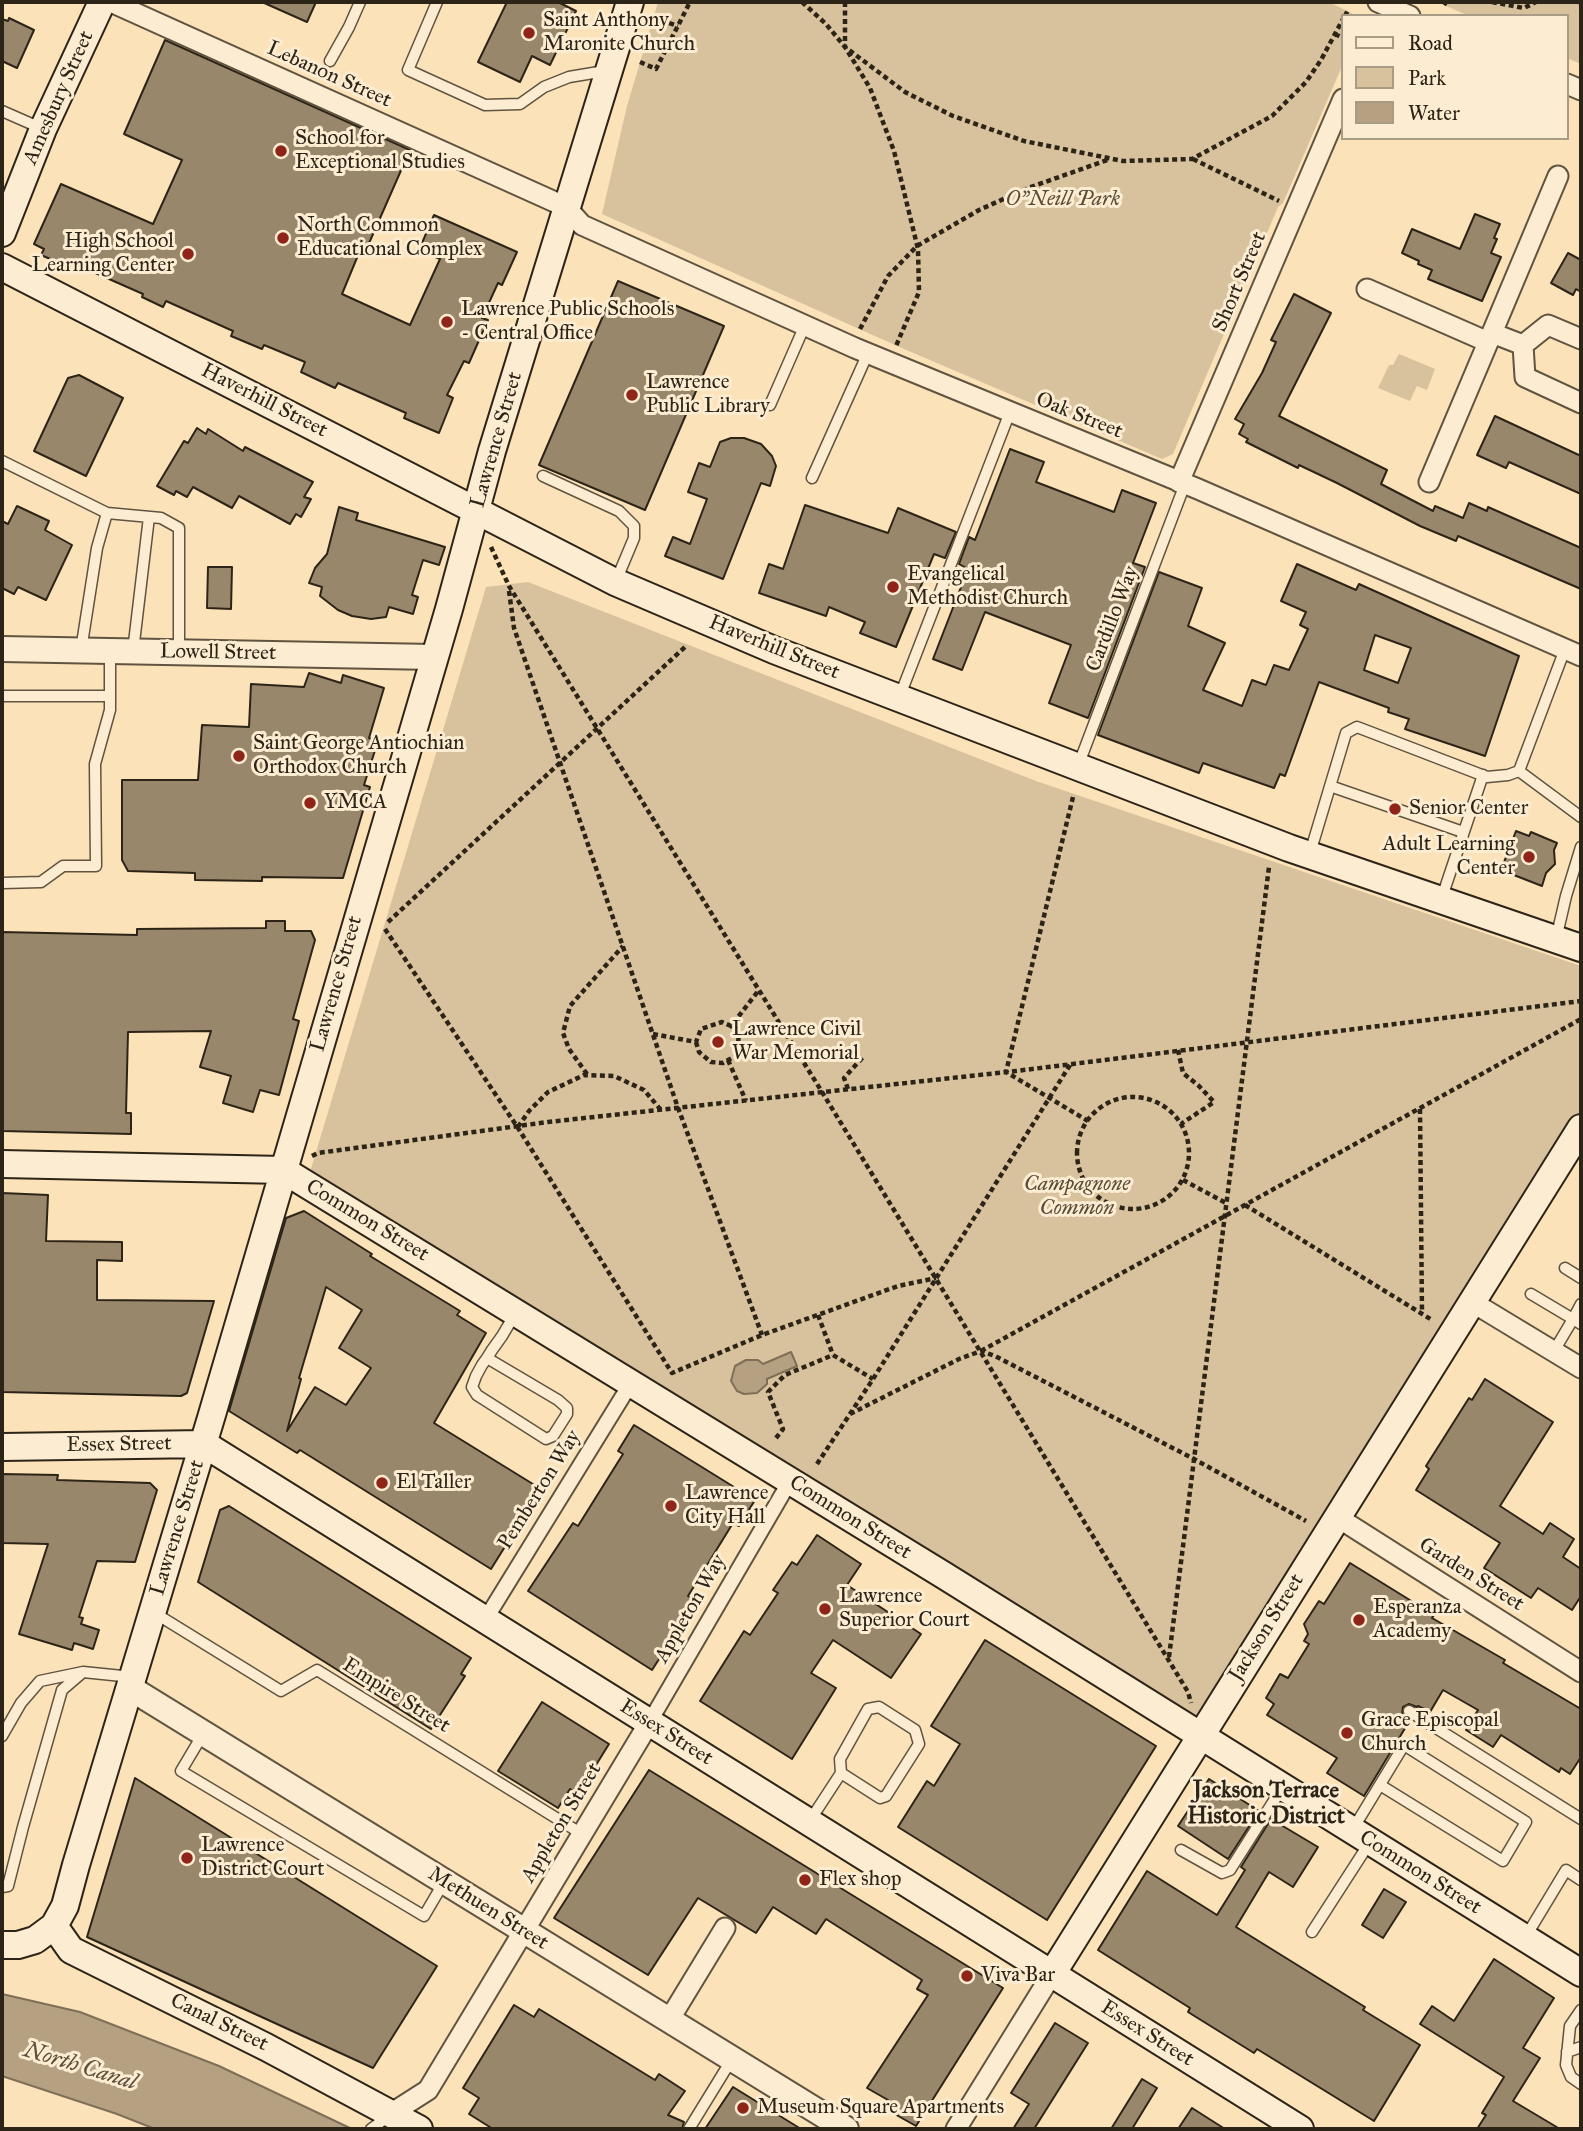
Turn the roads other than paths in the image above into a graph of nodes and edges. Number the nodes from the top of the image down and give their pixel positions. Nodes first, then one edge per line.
1 (102, 2) edge
2 (111, 2) edge
3 (360, 2) edge
4 (437, 2) edge
5 (630, 2) edge
6 (1381, 6) edge
7 (1404, 14) edge
8 (330, 61) dead end
9 (609, 70) junction
10 (1342, 101) edge
11 (2, 111) edge
12 (43, 129) junction
13 (1558, 176) dead end
14 (566, 207) junction
15 (2, 233) edge
16 (2, 267) edge
17 (1367, 289) dead end
18 (805, 325) junction
19 (1490, 337) junction
20 (1581, 339) edge
21 (1522, 345) junction
22 (868, 353) junction
23 (1581, 402) edge
24 (770, 405) dead end
25 (1010, 412) junction
26 (2, 461) edge
27 (543, 476) dead end
28 (812, 478) dead end
29 (1429, 482) dead end
30 (1182, 483) junction
31 (476, 510) junction
32 (107, 513) junction
33 (149, 517) junction
34 (615, 582) junction
35 (2, 649) edge
36 (81, 651) junction
37 (122, 652) junction
38 (1573, 652) edge
39 (179, 653) junction
40 (434, 657) junction
41 (2, 696) edge
42 (110, 696) junction
43 (899, 698) junction
44 (1077, 767) junction
45 (1519, 771) junction
46 (1483, 775) junction
47 (1330, 786) junction
48 (1581, 817) edge
49 (1463, 832) junction
50 (1581, 847) edge
51 (1310, 856) junction
52 (2, 883) edge
53 (1441, 901) junction
54 (1556, 940) junction
55 (1581, 948) edge
56 (1581, 1128) edge
57 (2, 1164) edge
58 (283, 1170) junction
59 (1565, 1268) dead end
60 (1581, 1278) edge
61 (1531, 1294) dead end
62 (1472, 1301) junction
63 (1581, 1304) edge
64 (516, 1312) junction
65 (1577, 1321) edge
66 (1554, 1351) junction
67 (487, 1357) junction
68 (1581, 1368) edge
69 (631, 1383) junction
70 (204, 1444) junction
71 (2, 1447) edge
72 (790, 1481) junction
73 (1337, 1517) junction
74 (153, 1612) junction
75 (485, 1620) junction
76 (83, 1672) junction
77 (1581, 1672) edge
78 (131, 1682) junction
79 (1409, 1711) dead end
80 (649, 1723) junction
81 (204, 1733) junction
82 (1200, 1735) junction
83 (2, 1736) edge
84 (841, 1773) junction
85 (1380, 1785) junction
86 (1282, 1787) junction
87 (1581, 1819) edge
88 (808, 1822) junction
89 (582, 1833) junction
90 (1361, 1836) junction
91 (1181, 1850) dead end
92 (1581, 1880) edge
93 (444, 1882) junction
94 (2, 1887) edge
95 (54, 1926) junction
96 (725, 1928) dead end
97 (524, 1931) junction
98 (1312, 1932) dead end
99 (1524, 1938) junction
100 (10, 1945) edge
101 (1581, 1973) edge
102 (1052, 1974) junction
103 (1581, 2010) edge
104 (669, 2020) junction
105 (1581, 2047) edge
106 (1567, 2052) junction
107 (732, 2059) junction
108 (1581, 2084) edge
109 (392, 2113) junction
110 (371, 2129) edge
111 (419, 2129) edge
112 (689, 2129) edge
113 (846, 2129) edge
114 (956, 2129) edge
115 (1300, 2129) edge

1 - 12 main road, Amesbury Street
2 - 14 street, Lebanon Street
3 - 8 lane
4 - 9 lane
5 - 9 main road, Lawrence Street
6 - 7 street
9 - 14 main road, Lawrence Street
10 - 30 street, Short Street
11 - 12 lane
12 - 15 main road, Amesbury Street
13 - 19 street
14 - 18 street, Oak Street
14 - 31 main road, Lawrence Street
16 - 31 main road, Haverhill Street
17 - 19 street
18 - 22 street, Oak Street
18 - 24 lane
19 - 21 street
19 - 29 street
20 - 21 street
21 - 23 street
22 - 25 street, Oak Street
22 - 28 lane
25 - 30 street, Oak Street
25 - 43 lane
26 - 32 lane
27 - 34 lane
30 - 38 street, Oak Street
30 - 44 lane, Cardillo Way
31 - 34 main road, Haverhill Street
31 - 40 main road, Lawrence Street
32 - 33 lane
32 - 36 lane
33 - 37 lane
33 - 39 lane
34 - 43 main road, Haverhill Street
35 - 36 street, Lowell Street
36 - 37 street, Lowell Street
37 - 39 street, Lowell Street
37 - 42 lane
38 - 45 lane
39 - 40 street, Lowell Street
40 - 58 main road, Lawrence Street
41 - 42 lane
42 - 52 lane
43 - 44 main road, Haverhill Street
44 - 51 main road, Haverhill Street
45 - 46 lane
45 - 48 lane
46 - 47 lane
46 - 49 lane
47 - 49 lane
47 - 51 lane
49 - 53 lane
50 - 54 lane
51 - 53 main road, Haverhill Street
53 - 54 main road, Haverhill Street
54 - 55 main road, Haverhill Street
56 - 62 main road, Jackson Street
57 - 58 main road, Common Street
58 - 64 main road, Common Street
58 - 70 main road, Lawrence Street
59 - 60 lane
61 - 65 lane
62 - 66 street
62 - 73 main road, Jackson Street
63 - 65 lane
64 - 67 lane
64 - 69 main road, Common Street
65 - 66 lane
66 - 68 street
67 - 67 lane
69 - 72 main road, Common Street
69 - 75 street, Pemberton Way
70 - 71 main road, Essex Street
70 - 74 main road, Lawrence Street
70 - 75 main road, Essex Street
72 - 80 street, Appleton Way
72 - 82 main road, Common Street
73 - 77 street, Garden Street
73 - 82 main road, Jackson Street
74 - 78 main road, Lawrence Street
74 - 89 lane, Empire Street
75 - 80 main road, Essex Street
76 - 78 lane
76 - 83 lane
76 - 94 lane
78 - 81 street, Methuen Street
78 - 95 main road, Lawrence Street
79 - 87 lane
80 - 88 main road, Essex Street
80 - 89 street, Appleton Street
81 - 93 street, Methuen Street
81 - 93 lane
82 - 86 main road, Common Street
82 - 102 main road, Jackson Street
84 - 84 lane
84 - 88 lane
85 - 85 lane
85 - 90 lane
86 - 90 main road, Common Street
86 - 91 lane
88 - 102 main road, Essex Street
89 - 97 street, Appleton Street
90 - 98 lane
90 - 99 main road, Common Street
92 - 99 lane
93 - 97 street, Methuen Street
95 - 100 main road
95 - 109 main road, Canal Street
96 - 104 street
97 - 104 street, Methuen Street
97 - 109 street, Appleton Street
99 - 101 main road, Common Street
102 - 114 street, Jackson Street
102 - 115 main road, Essex Street
103 - 106 lane
104 - 107 street, Methuen Street
105 - 106 lane
106 - 108 lane
107 - 112 lane
107 - 113 street, Methuen Street
109 - 110 lane
109 - 111 main road, Canal Street

